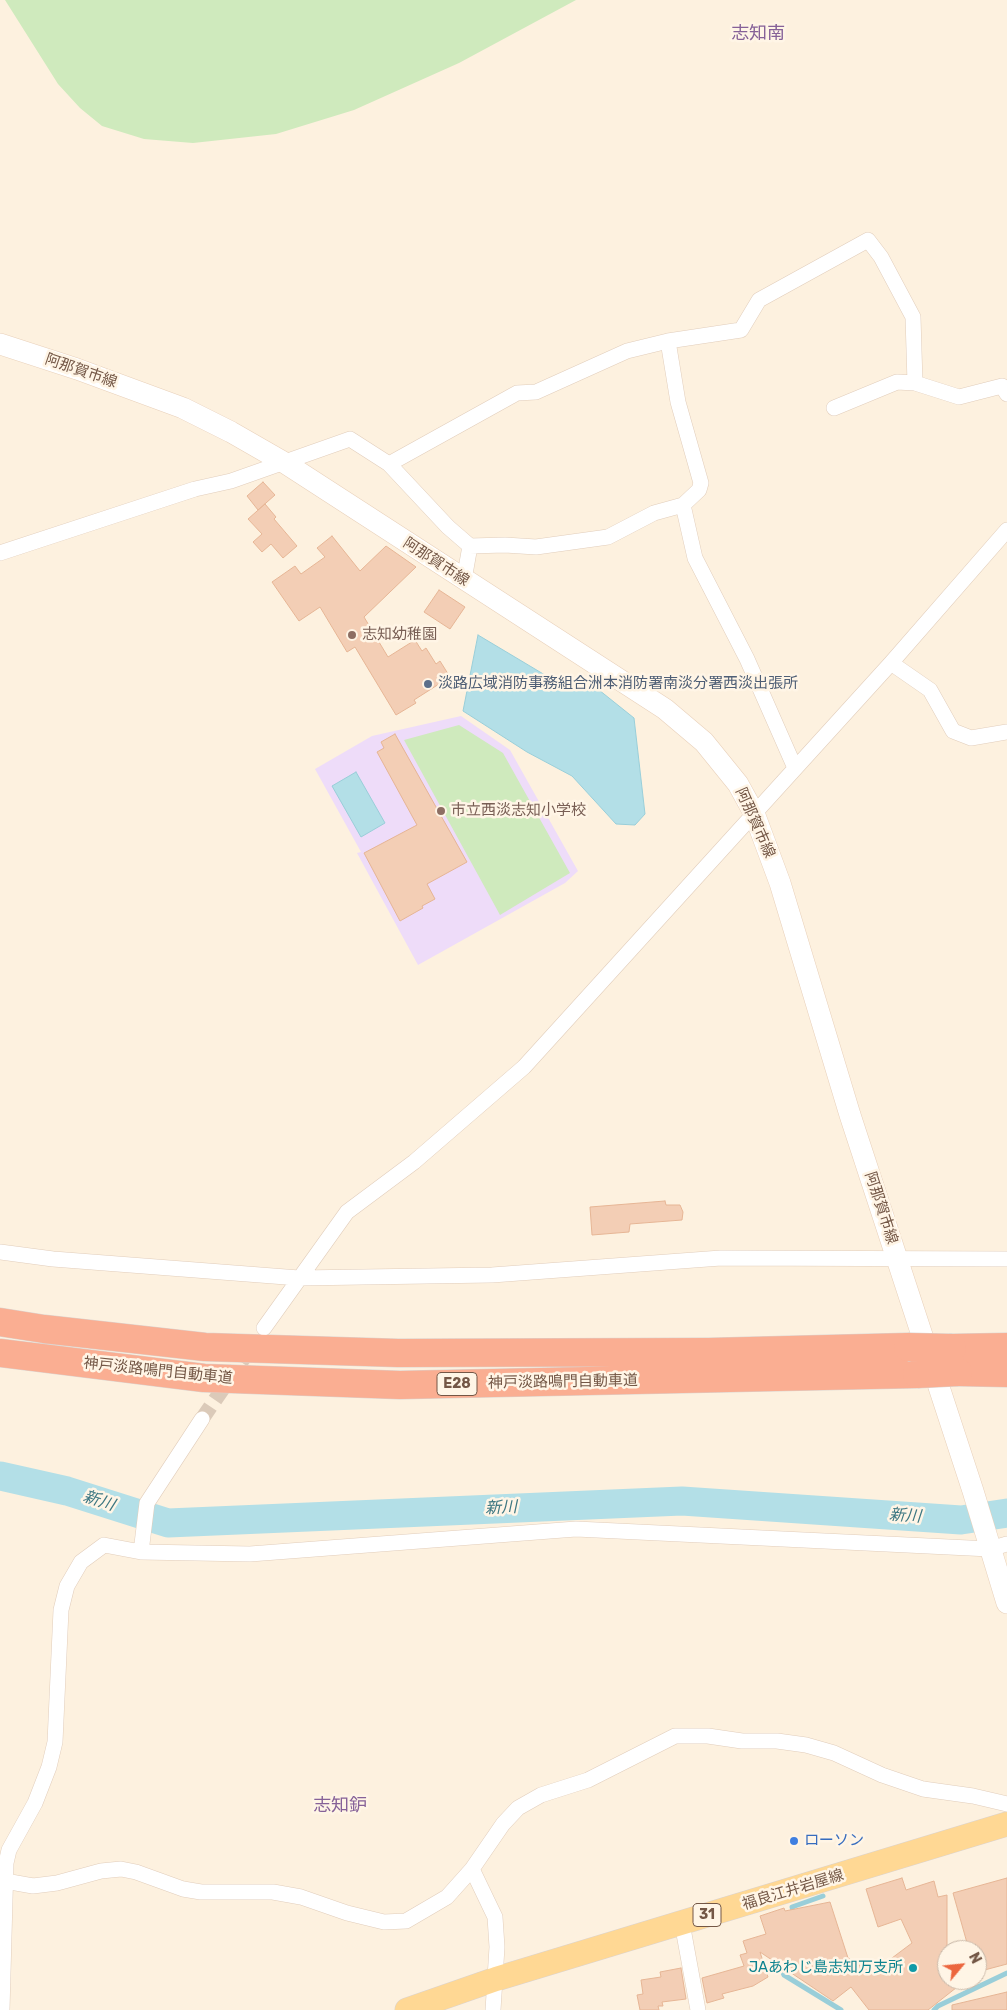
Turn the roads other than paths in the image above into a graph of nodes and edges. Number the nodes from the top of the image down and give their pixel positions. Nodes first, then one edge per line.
1 (668, 341) junction
2 (0, 344) edge
3 (915, 382) junction
4 (1007, 394) edge
5 (834, 408) dead end
6 (285, 464) junction
7 (389, 464) junction
8 (683, 505) junction
9 (1007, 530) edge
10 (470, 546) junction
11 (0, 553) edge
12 (464, 580) junction
13 (891, 662) junction
14 (1007, 732) edge
15 (795, 768) junction
16 (754, 813) junction
17 (0, 1252) edge
18 (897, 1259) junction
19 (1007, 1259) edge
20 (299, 1278) junction
21 (0, 1322) edge
22 (264, 1328) dead end
23 (1007, 1348) edge
24 (0, 1353) edge
25 (955, 1360) junction
26 (1007, 1373) edge
27 (202, 1419) tunnel mouth
28 (994, 1542) edge
29 (141, 1552) junction
30 (1007, 1603) edge
31 (1007, 1804) edge
32 (1007, 1824) edge
33 (472, 1869) junction
34 (4, 1881) junction
35 (682, 1923) junction
36 (496, 1979) junction
37 (2, 2010) edge
38 (407, 2010) edge
39 (493, 2010) edge
40 (698, 2010) edge

1 - 3 street
1 - 7 street
1 - 8 street
2 - 6 main road, 阿那賀市線
3 - 4 street
3 - 5 street
6 - 7 street
6 - 11 street
6 - 12 main road, 阿那賀市線
7 - 10 street
8 - 10 street
8 - 15 street
9 - 13 street
10 - 12 street
12 - 16 main road, 阿那賀市線
13 - 14 street
13 - 15 street
15 - 16 street
16 - 18 main road, 阿那賀市線
16 - 20 street
17 - 20 street
18 - 19 street
18 - 20 street
18 - 28 main road, 阿那賀市線
20 - 22 street
21 - 25 highway, 神戸淡路鳴門自動車道 / E28, bridge
23 - 25 highway, 神戸淡路鳴門自動車道 / E28
24 - 25 highway, 神戸淡路鳴門自動車道 / E28, bridge
25 - 26 highway, 神戸淡路鳴門自動車道 / E28
27 - 29 street
28 - 29 street
28 - 30 main road, 阿那賀市線
29 - 34 street
31 - 33 street
32 - 35 main road, 福良江井岩屋線 / 31
33 - 34 street
33 - 36 street
34 - 37 street
35 - 36 main road, 福良江井岩屋線 / 31
35 - 40 street
36 - 38 main road, 福良江井岩屋線 / 31
36 - 39 street

